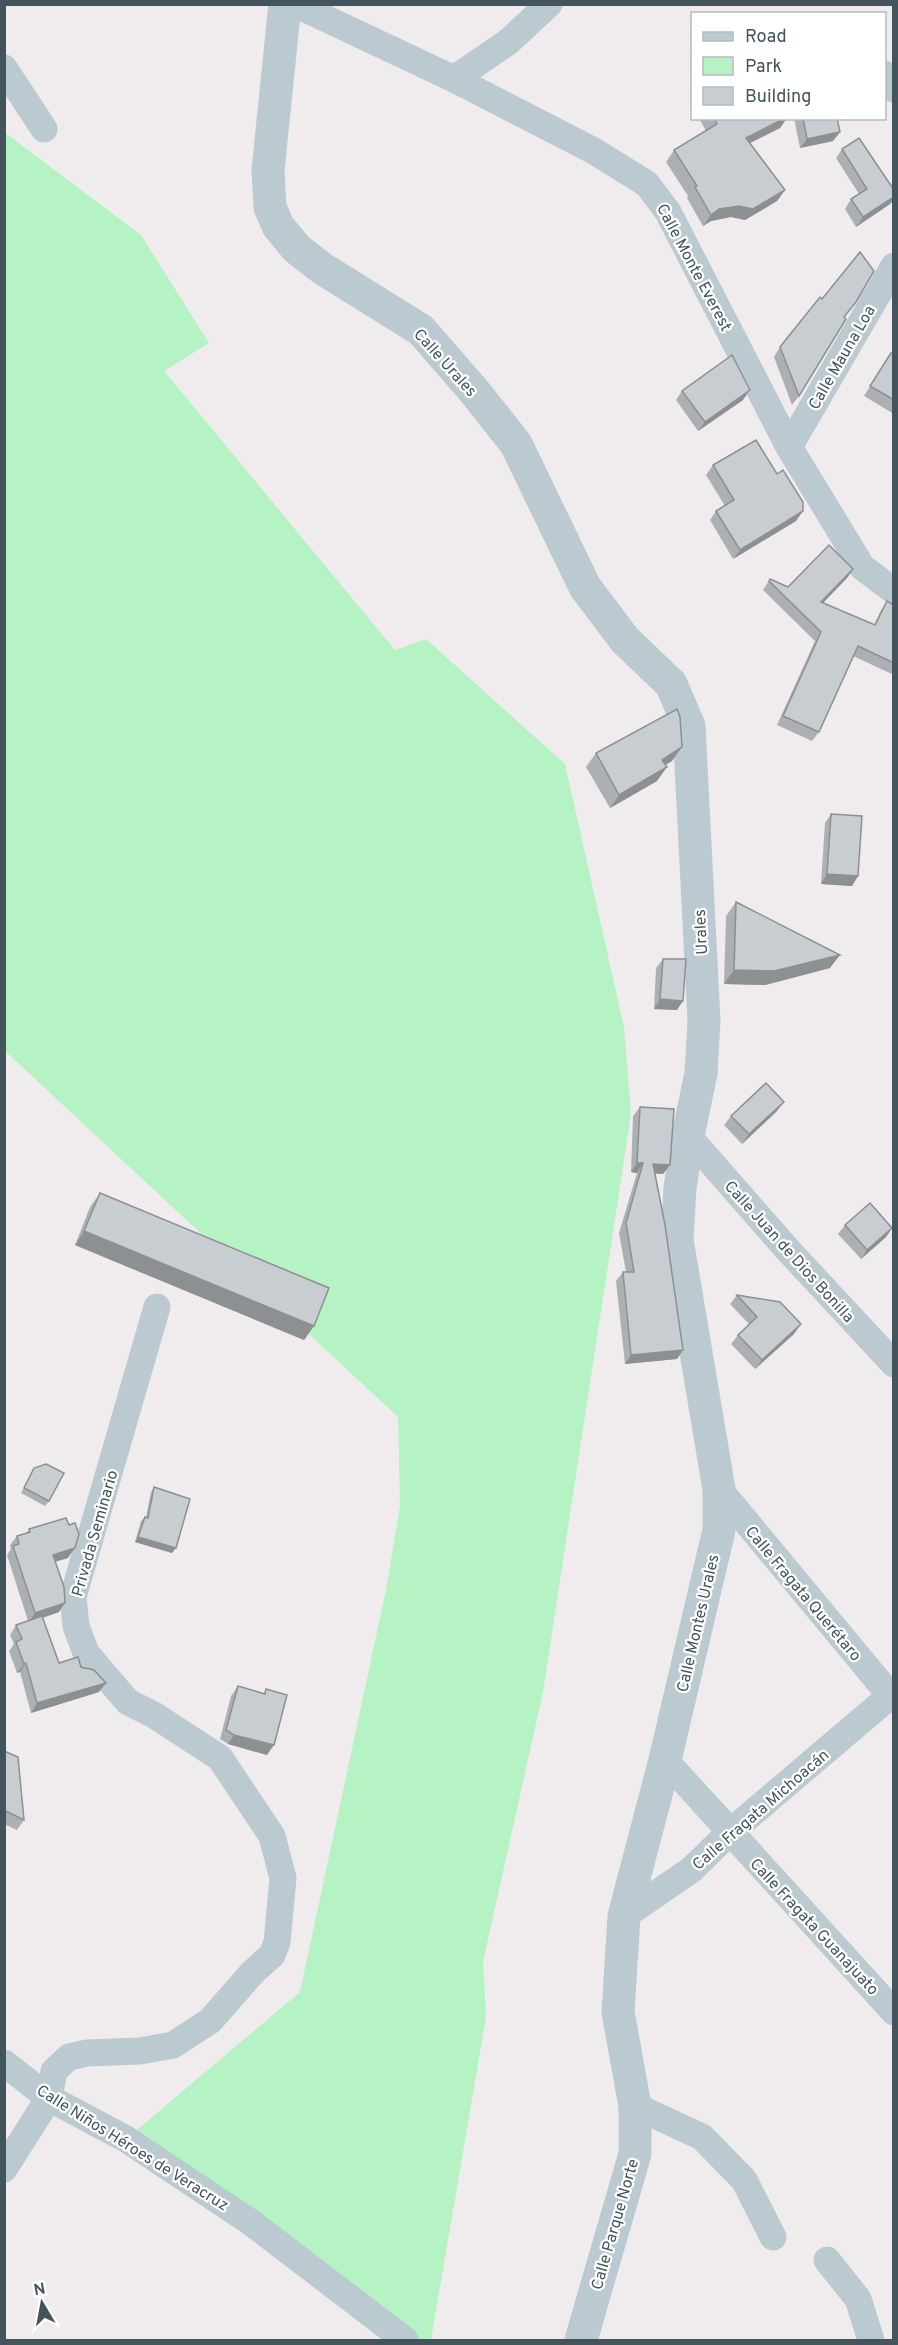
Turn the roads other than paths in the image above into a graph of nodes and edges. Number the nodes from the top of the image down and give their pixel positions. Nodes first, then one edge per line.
1 (285, 4) edge
2 (295, 4) edge
3 (549, 4) edge
4 (4, 68) edge
5 (454, 79) junction
6 (44, 129) dead end
7 (894, 266) edge
8 (789, 447) junction
9 (894, 591) edge
10 (689, 726) joint
11 (688, 1136) junction
12 (157, 1308) dead end
13 (894, 1364) edge
14 (719, 1489) junction
15 (892, 1698) edge
16 (665, 1760) junction
17 (729, 1833) junction
18 (624, 1916) junction
19 (894, 2012) edge
20 (54, 2071) junction
21 (8, 2074) edge
22 (49, 2098) junction
23 (635, 2106) junction
24 (4, 2169) edge
25 (773, 2237) dead end
26 (827, 2260) dead end
27 (405, 2340) edge
28 (581, 2340) edge
29 (871, 2340) edge

1 - 10 street, Calle Urales
2 - 5 street, Calle Monte Everest
3 - 5 street
4 - 6 street
5 - 8 street, Calle Monte Everest
7 - 8 street, Calle Mauna Loa
8 - 9 street, Calle Monte Everest
10 - 11 street, Urales
11 - 13 street, Calle Juan de Dios Bonilla
11 - 14 street, Calle Montes Urales
12 - 20 street, Privada Seminario
14 - 15 street, Calle Fragata Querétaro
14 - 16 street, Calle Montes Urales
15 - 17 street, Calle Fragata Michoacán
16 - 17 street, Calle Fragata Guanajuato
16 - 18 street, Calle Montes Urales
17 - 18 street, Calle Fragata Michoacán
17 - 19 street, Calle Fragata Guanajuato
18 - 23 street, Calle Montes Urales
20 - 21 street
20 - 22 street
21 - 22 street, Calle Niños Héroes de Veracruz
22 - 24 street
22 - 27 street, Calle Niños Héroes de Veracruz
23 - 25 street
23 - 28 street, Calle Parque Norte
26 - 29 street

